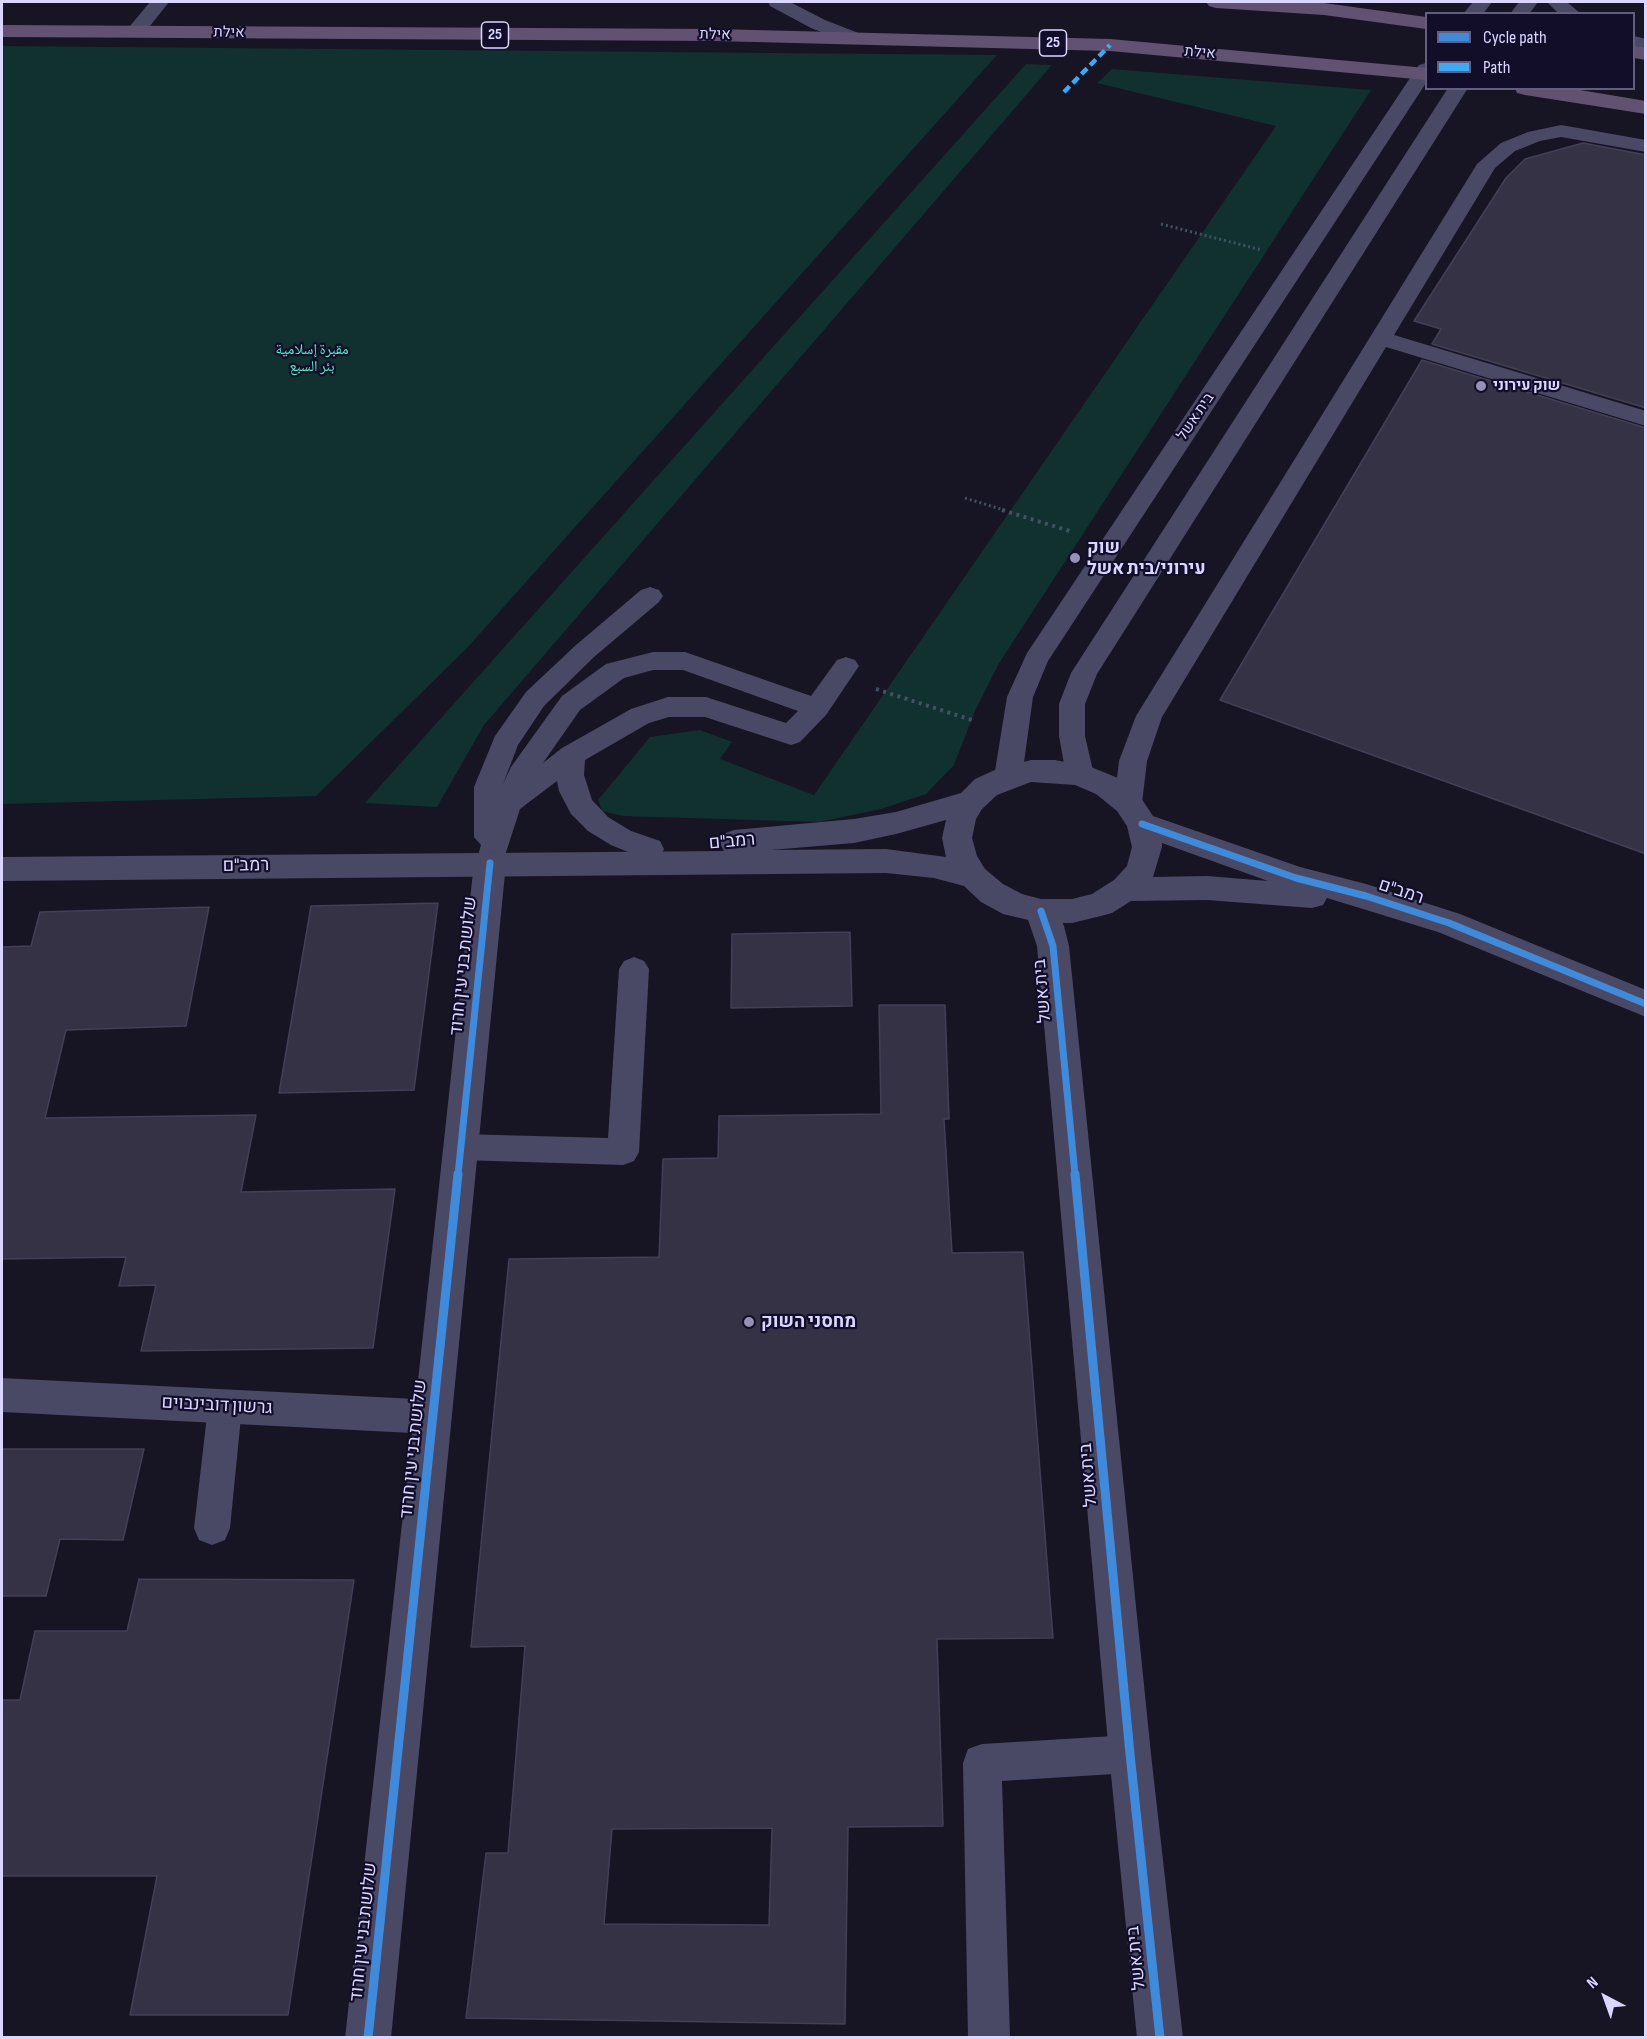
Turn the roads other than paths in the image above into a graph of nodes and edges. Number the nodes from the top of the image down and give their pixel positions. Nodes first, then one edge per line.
1 (138, 2) edge
2 (160, 2) edge
3 (777, 2) edge
4 (1216, 2) edge
5 (1287, 2) edge
6 (1557, 2) edge
7 (1313, 9) junction
8 (1570, 12) edge
9 (1425, 23) edge
10 (2, 31) edge
11 (135, 32) junction
12 (854, 38) junction
13 (1425, 72) edge
14 (1457, 90) edge
15 (1537, 90) edge
16 (1646, 108) edge
17 (1646, 146) edge
18 (1381, 338) junction
19 (1646, 419) edge
20 (650, 596) dead end
21 (842, 671) road end
22 (817, 708) junction
23 (572, 755) junction
24 (1080, 775) junction
25 (1008, 777) junction
26 (971, 801) junction
27 (506, 808) junction
28 (1135, 814) junction
29 (650, 849) junction
30 (490, 863) junction
31 (2, 869) edge
32 (974, 877) junction
33 (1125, 890) junction
34 (1041, 911) junction
35 (1449, 923) junction
36 (634, 969) dead end
37 (1646, 1004) edge
38 (460, 1147) junction
39 (2, 1395) edge
40 (225, 1407) junction
41 (433, 1417) junction
42 (212, 1528) dead end
43 (1130, 1754) junction
44 (368, 2037) edge
45 (989, 2037) edge
46 (1160, 2037) edge

1 - 11 lane
2 - 11 lane
3 - 12 lane
4 - 7 highway
5 - 7 lane
6 - 8 lane
7 - 9 highway
10 - 11 highway, אילת / 25
11 - 12 highway, אילת / 25
12 - 13 highway, אילת / 25
13 - 25 lane, בית אשל
14 - 24 lane
15 - 16 highway
17 - 18 lane
18 - 19 lane
18 - 28 lane
20 - 30 lane
21 - 22 lane
22 - 23 lane
22 - 27 lane
23 - 27 lane
23 - 29 lane
24 - 25 street
24 - 28 street
25 - 26 street
26 - 29 street, רמב"ם
26 - 32 street
27 - 30 lane
28 - 33 street
28 - 35 street, רמב"ם
29 - 30 street, רמב"ם
30 - 31 street, רמב"ם
30 - 32 street, רמב"ם
30 - 38 street, שלושת בני עין חרוד
32 - 34 street
33 - 34 street
33 - 35 street, רמב"ם
34 - 43 street, בית אשל
35 - 37 street, רמב"ם
36 - 38 lane
38 - 41 street, שלושת בני עין חרוד
39 - 40 street, גרשון דובינבוים
40 - 41 street, גרשון דובינבוים
40 - 42 lane
41 - 44 street, שלושת בני עין חרוד
43 - 45 lane
43 - 46 street, בית אשל

